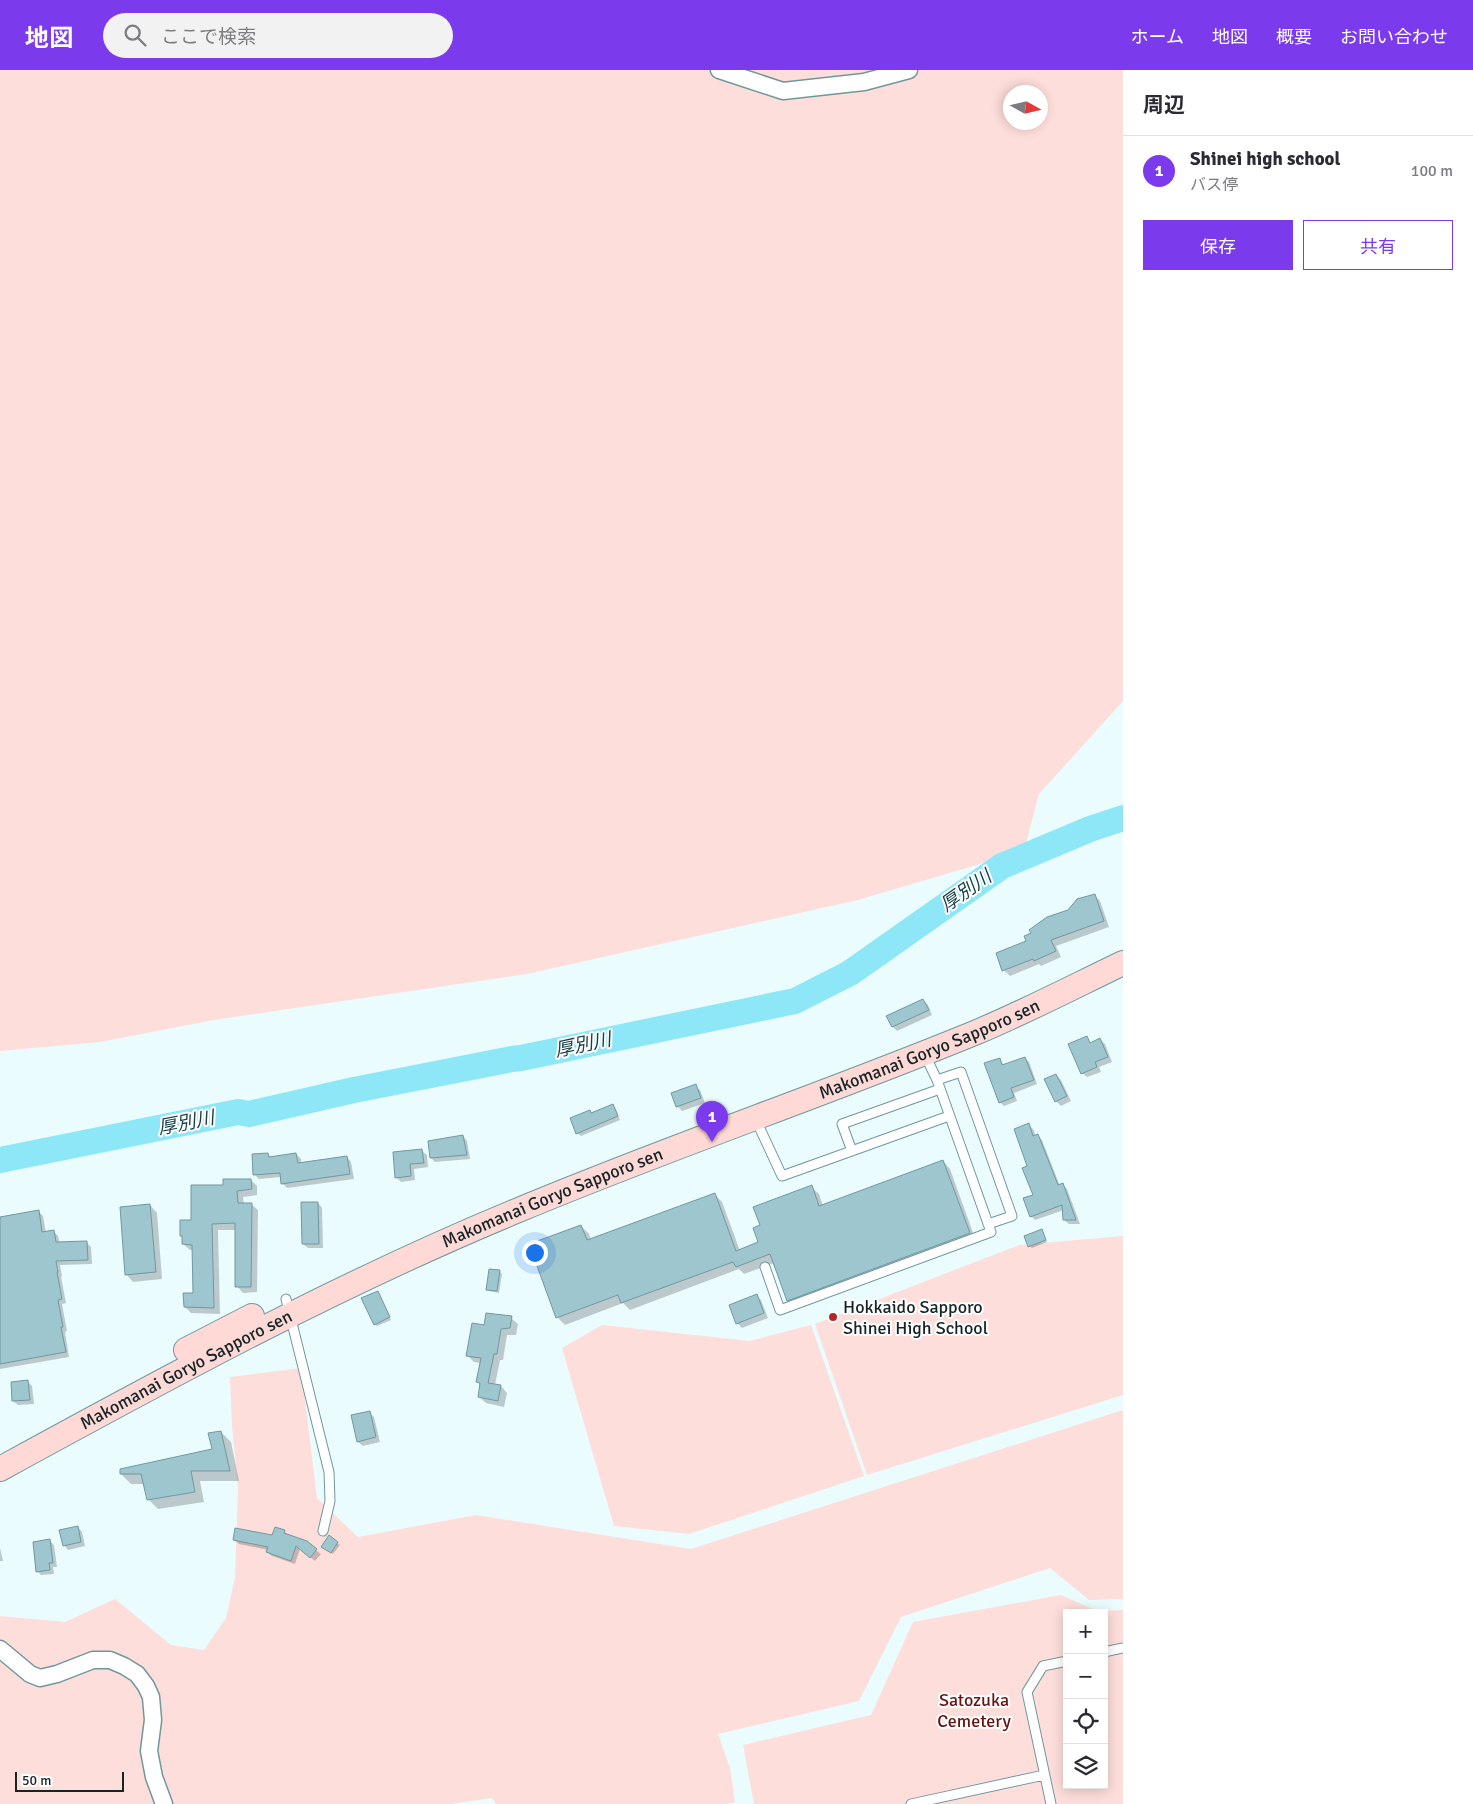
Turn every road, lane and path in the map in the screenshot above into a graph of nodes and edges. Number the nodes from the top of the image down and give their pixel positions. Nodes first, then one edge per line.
1 (719, 70) edge
2 (909, 70) edge
3 (1123, 946) edge
4 (1123, 963) edge
5 (924, 1052) junction
6 (938, 1085) junction
7 (950, 1116) junction
8 (755, 1118) junction
9 (852, 1151) junction
10 (988, 1224) junction
11 (764, 1267) dead end
12 (287, 1307) junction
13 (0, 1451) edge
14 (0, 1469) edge
15 (323, 1531) dead end
16 (1123, 1648) edge
17 (0, 1649) edge
18 (1108, 1651) edge
19 (1063, 1662) edge
20 (1044, 1775) junction
21 (164, 1804) edge
22 (911, 1804) edge
23 (1051, 1804) edge

1 - 2 street
3 - 12 main road, Makomanai Goryo Sapporo sen
4 - 5 main road, Makomanai Goryo Sapporo sen
5 - 6 lane
5 - 8 main road, Makomanai Goryo Sapporo sen
6 - 7 lane
6 - 9 lane
6 - 10 lane
7 - 9 lane
7 - 10 lane
8 - 9 lane
8 - 12 main road, Makomanai Goryo Sapporo sen
10 - 11 lane
12 - 13 main road, Makomanai Goryo Sapporo sen
12 - 14 main road, Makomanai Goryo Sapporo sen
12 - 15 lane
16 - 18 lane
17 - 21 street
19 - 20 lane
20 - 22 lane
20 - 23 lane

